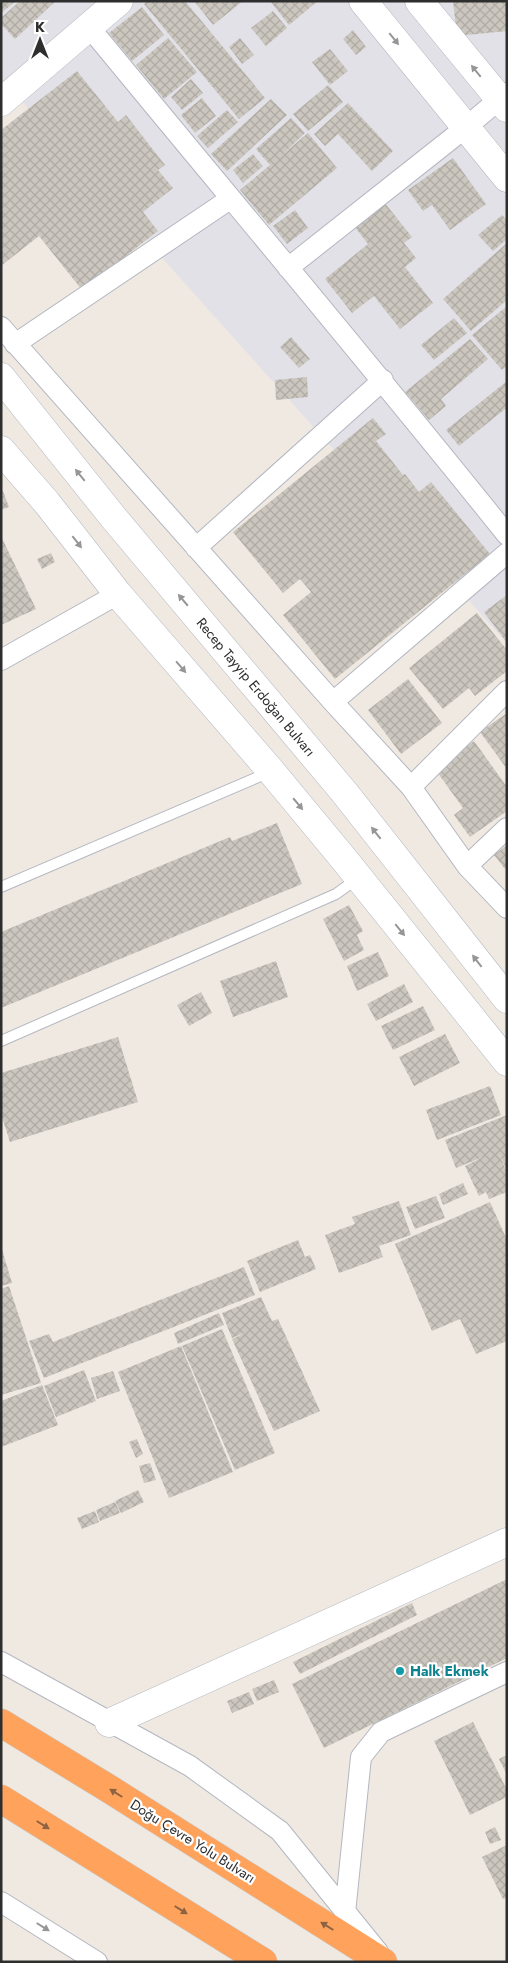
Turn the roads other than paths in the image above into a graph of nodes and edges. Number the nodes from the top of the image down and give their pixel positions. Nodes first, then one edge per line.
1 (120, 1) edge
2 (363, 1) edge
3 (419, 1) edge
4 (90, 28) junction
5 (504, 100) edge
6 (1, 102) edge
7 (465, 128) junction
8 (507, 178) edge
9 (230, 199) junction
10 (288, 268) junction
11 (1, 327) edge
12 (15, 344) junction
13 (1, 377) edge
14 (383, 380) junction
15 (1, 450) edge
16 (507, 535) edge
17 (196, 548) junction
18 (507, 553) edge
19 (118, 594) junction
20 (1, 660) edge
21 (507, 691) edge
22 (334, 702) junction
23 (271, 771) junction
24 (411, 787) junction
25 (507, 828) edge
26 (468, 866) junction
27 (358, 878) junction
28 (1, 887) edge
29 (507, 908) edge
30 (507, 999) edge
31 (1, 1041) edge
32 (507, 1062) edge
33 (507, 1542) edge
34 (1, 1662) edge
35 (507, 1672) edge
36 (1, 1722) edge
37 (109, 1723) junction
38 (1, 1800) edge
39 (1, 1902) edge
40 (346, 1913) junction
41 (97, 1962) edge
42 (263, 1962) edge
43 (384, 1962) edge

1 - 4 main road
2 -> 7 main road
5 -> 3 main road
4 - 6 main road
4 - 9 street
5 - 7 street
7 - 8 main road
7 - 10 street
9 - 10 street
9 - 12 street
10 - 14 street
11 - 12 street
12 - 17 street
30 -> 13 main road, Recep Tayyip Erdoğan Bulvarı
14 - 16 street
14 - 17 street
15 -> 19 main road
17 - 22 street
18 - 22 street
19 - 20 street
19 -> 23 main road
21 - 24 street
22 - 24 street
23 -> 27 main road
23 - 28 lane
24 - 26 street
25 - 26 street
26 - 29 street
27 - 31 lane
27 -> 32 main road
33 - 37 main road
34 - 37 street
35 - 40 street
43 -> 36 highway, Doğu Çevre Yolu Bulvarı
37 - 40 street
38 -> 42 highway
39 -> 41 street
40 - 43 street

